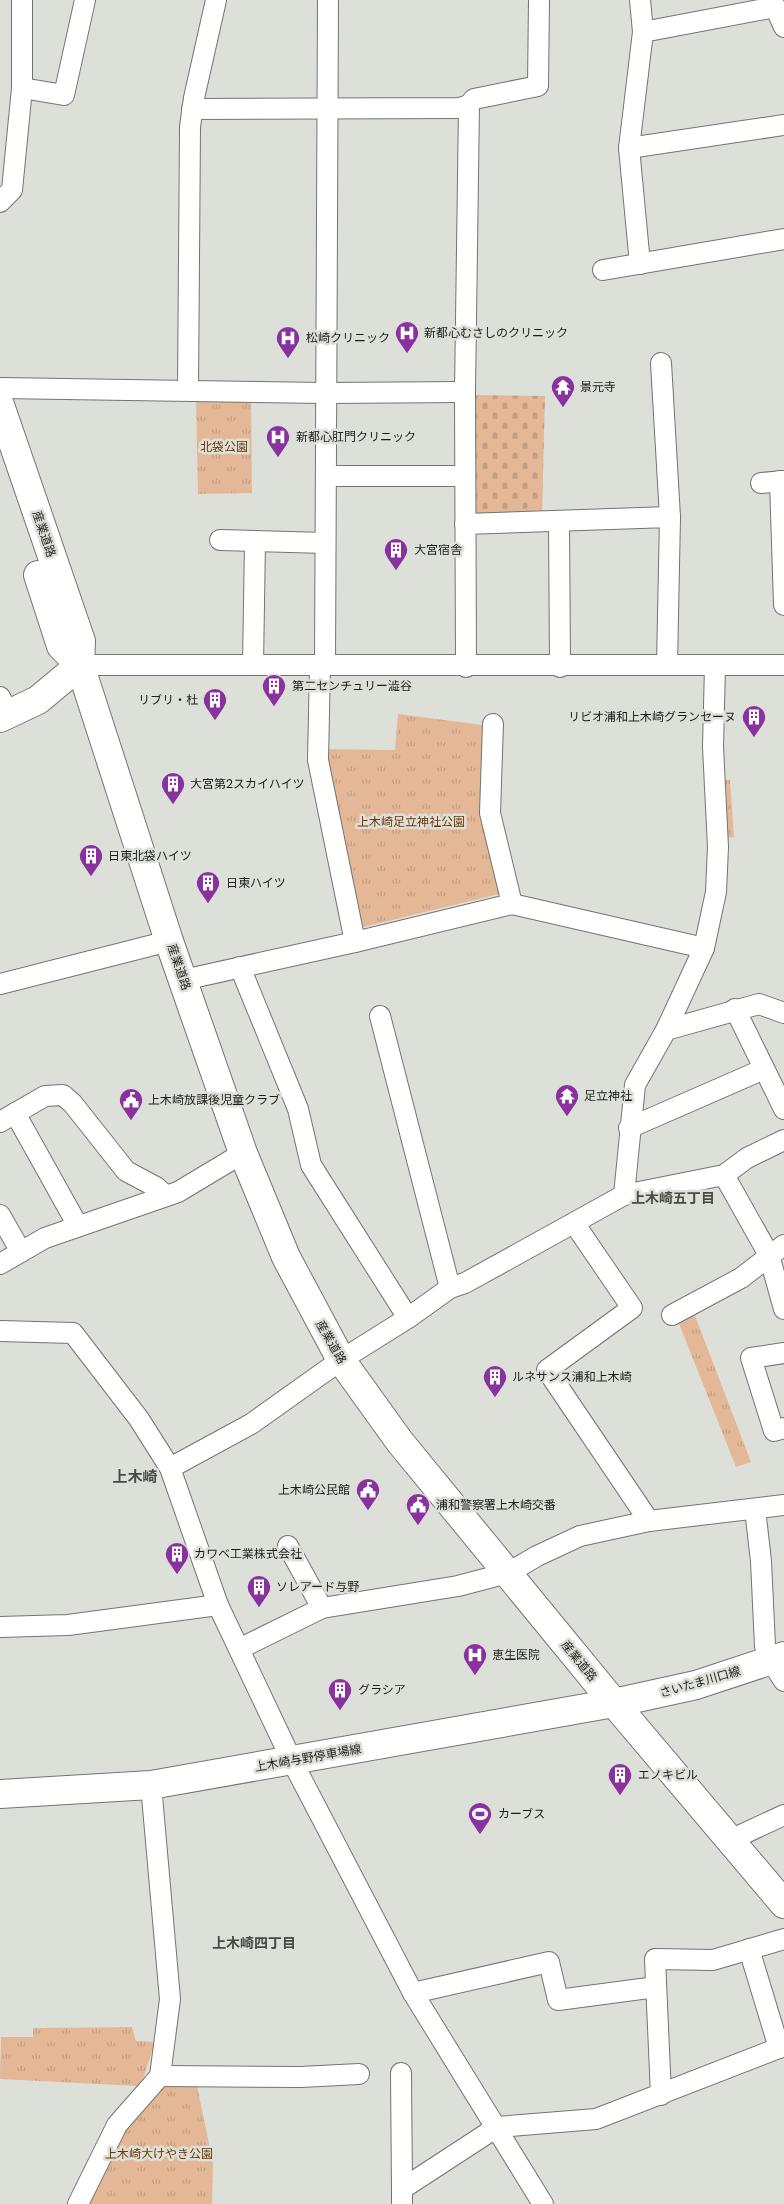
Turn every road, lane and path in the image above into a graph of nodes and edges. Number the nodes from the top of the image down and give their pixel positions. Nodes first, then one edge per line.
1 (22, 0) edge
2 (85, 0) edge
3 (216, 0) edge
4 (328, 0) edge
5 (539, 0) edge
6 (640, 0) edge
7 (773, 4) edge
8 (784, 28) edge
9 (643, 32) junction
10 (22, 88) junction
11 (469, 105) junction
12 (329, 108) junction
13 (192, 109) junction
14 (784, 124) edge
15 (629, 148) junction
16 (0, 202) edge
17 (784, 239) edge
18 (640, 264) junction
19 (604, 270) dead end
20 (661, 363) dead end
21 (0, 388) edge
22 (188, 390) junction
23 (465, 392) junction
24 (326, 393) junction
25 (0, 405) edge
26 (0, 460) edge
27 (326, 476) junction
28 (465, 476) junction
29 (775, 481) edge
30 (670, 517) junction
31 (559, 521) junction
32 (465, 524) junction
33 (220, 540) dead end
34 (255, 541) junction
35 (325, 543) junction
36 (784, 605) edge
37 (667, 664) junction
38 (80, 665) junction
39 (253, 665) junction
40 (322, 665) junction
41 (784, 665) edge
42 (560, 666) junction
43 (715, 666) junction
44 (466, 667) junction
45 (1, 705) edge
46 (493, 724) dead end
47 (512, 904) junction
48 (169, 940) junction
49 (355, 942) junction
50 (704, 948) junction
51 (240, 967) junction
52 (183, 980) junction
53 (0, 984) edge
54 (735, 1009) junction
55 (784, 1013) edge
56 (380, 1016) dead end
57 (666, 1030) junction
58 (764, 1069) junction
59 (784, 1109) edge
60 (7, 1118) edge
61 (629, 1128) junction
62 (784, 1140) edge
63 (244, 1154) junction
64 (724, 1175) junction
65 (624, 1195) junction
66 (166, 1196) junction
67 (0, 1214) edge
68 (574, 1223) junction
69 (78, 1226) junction
70 (776, 1250) edge
71 (21, 1252) junction
72 (0, 1264) edge
73 (450, 1288) junction
74 (784, 1309) edge
75 (672, 1315) dead end
76 (408, 1318) junction
77 (0, 1331) edge
78 (784, 1354) edge
79 (340, 1360) junction
80 (784, 1428) edge
81 (170, 1468) junction
82 (784, 1505) edge
83 (756, 1509) junction
84 (649, 1522) junction
85 (288, 1546) dead end
86 (508, 1573) junction
87 (218, 1606) junction
88 (322, 1608) junction
89 (0, 1627) edge
90 (239, 1650) junction
91 (780, 1666) edge
92 (614, 1703) junction
93 (292, 1761) junction
94 (151, 1785) junction
95 (0, 1794) edge
96 (784, 1815) edge
97 (730, 1840) junction
98 (784, 1904) edge
99 (784, 1939) edge
100 (749, 1949) junction
101 (656, 1987) junction
102 (413, 1993) junction
103 (781, 2047) edge
104 (401, 2073) dead end
105 (359, 2074) dead end
106 (160, 2076) junction
107 (662, 2095) junction
108 (497, 2127) junction
109 (402, 2197) edge
110 (78, 2204) edge
111 (543, 2204) edge

1 - 10 street
2 - 10 street
3 - 13 street
4 - 12 street
5 - 11 street
6 - 9 street
7 - 8 street
7 - 9 street
9 - 15 street
10 - 16 street
11 - 12 street
11 - 23 street
12 - 13 street
12 - 24 street
13 - 22 street
14 - 15 street
15 - 18 street
17 - 18 street
18 - 19 street
20 - 30 street
21 - 22 street
22 - 24 street
23 - 24 street
23 - 28 street
24 - 27 street
25 - 38 main road, 産業道路
26 - 38 main road, 産業道路
27 - 28 street
27 - 35 street
28 - 32 street
29 - 36 street
30 - 31 street
30 - 37 street
31 - 32 street
31 - 42 street
32 - 44 street
33 - 34 street
34 - 35 street
34 - 39 street
35 - 40 street
37 - 42 street
37 - 43 street
38 - 39 street
38 - 45 main road
38 - 48 main road, 産業道路
39 - 40 street
40 - 44 street
40 - 49 street
41 - 43 street
42 - 44 street
43 - 50 street
46 - 47 street
47 - 49 street
47 - 50 street
48 - 52 main road, 産業道路
48 - 53 street
49 - 51 street
50 - 57 street
51 - 52 street
51 - 76 street
52 - 63 main road, 産業道路
54 - 55 street
54 - 57 street
54 - 58 street
56 - 73 street
57 - 61 street
58 - 59 street
58 - 61 street
60 - 66 street
60 - 69 street
61 - 65 street
62 - 64 street
63 - 66 street
63 - 79 main road, 産業道路
64 - 65 street
64 - 70 street
65 - 68 street
66 - 69 street
67 - 71 street
68 - 73 street
68 - 84 street
69 - 71 street
70 - 74 street
70 - 75 street
71 - 72 street
73 - 76 street
76 - 79 street
77 - 81 street
78 - 80 street
79 - 81 street
79 - 86 main road, 産業道路
81 - 87 street
82 - 83 street
83 - 84 street
83 - 91 street
84 - 86 street
85 - 88 street
86 - 88 street
86 - 92 main road, 産業道路
87 - 89 street
87 - 90 street
88 - 90 street
90 - 93 street
91 - 92 main road, さいたま川口線
92 - 93 main road, 上木崎与野停車場線
92 - 97 main road, 産業道路
93 - 94 main road, 上木崎与野停車場線
93 - 102 street
94 - 95 main road, 上木崎与野停車場線
94 - 106 street
96 - 97 street
97 - 98 main road, 産業道路
99 - 100 street
100 - 101 street
100 - 103 street
101 - 102 street
101 - 107 street
102 - 108 street
103 - 107 street
104 - 109 street
105 - 106 street
106 - 110 street
107 - 108 street
108 - 109 street
108 - 111 street

